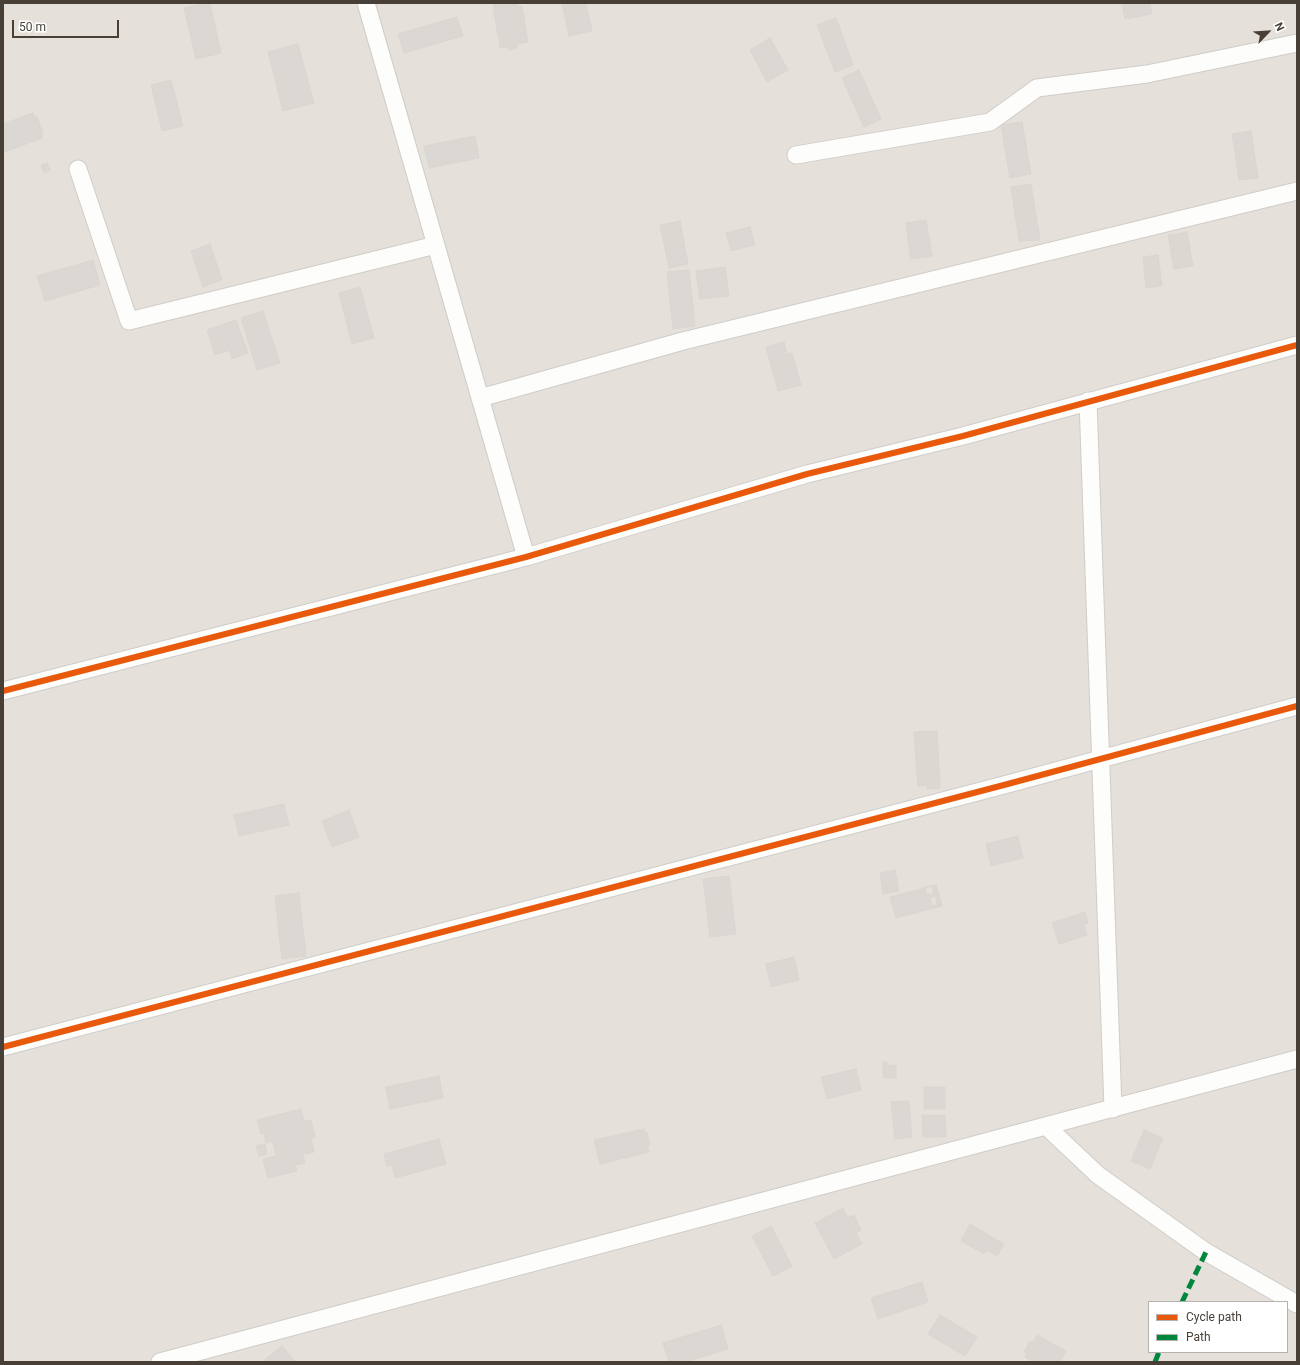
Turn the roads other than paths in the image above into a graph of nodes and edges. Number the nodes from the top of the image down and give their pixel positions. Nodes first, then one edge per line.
1 (366, 3) edge
2 (1297, 43) edge
3 (796, 155) dead end
4 (78, 168) dead end
5 (1297, 191) edge
6 (436, 245) junction
7 (1297, 345) edge
8 (480, 398) junction
9 (1088, 400) junction
10 (526, 557) junction
11 (3, 691) edge
12 (1297, 706) edge
13 (1100, 759) junction
14 (3, 1047) edge
15 (1297, 1059) edge
16 (1113, 1109) junction
17 (1047, 1127) junction
18 (1297, 1304) edge
19 (160, 1362) edge

1 - 6 street
2 - 3 street
4 - 6 street
5 - 8 street
6 - 8 street
7 - 9 street
8 - 10 street
9 - 10 street
9 - 13 street
10 - 11 street
12 - 13 street
13 - 14 street
13 - 16 street
15 - 16 street
16 - 17 street
17 - 18 street
17 - 19 street

